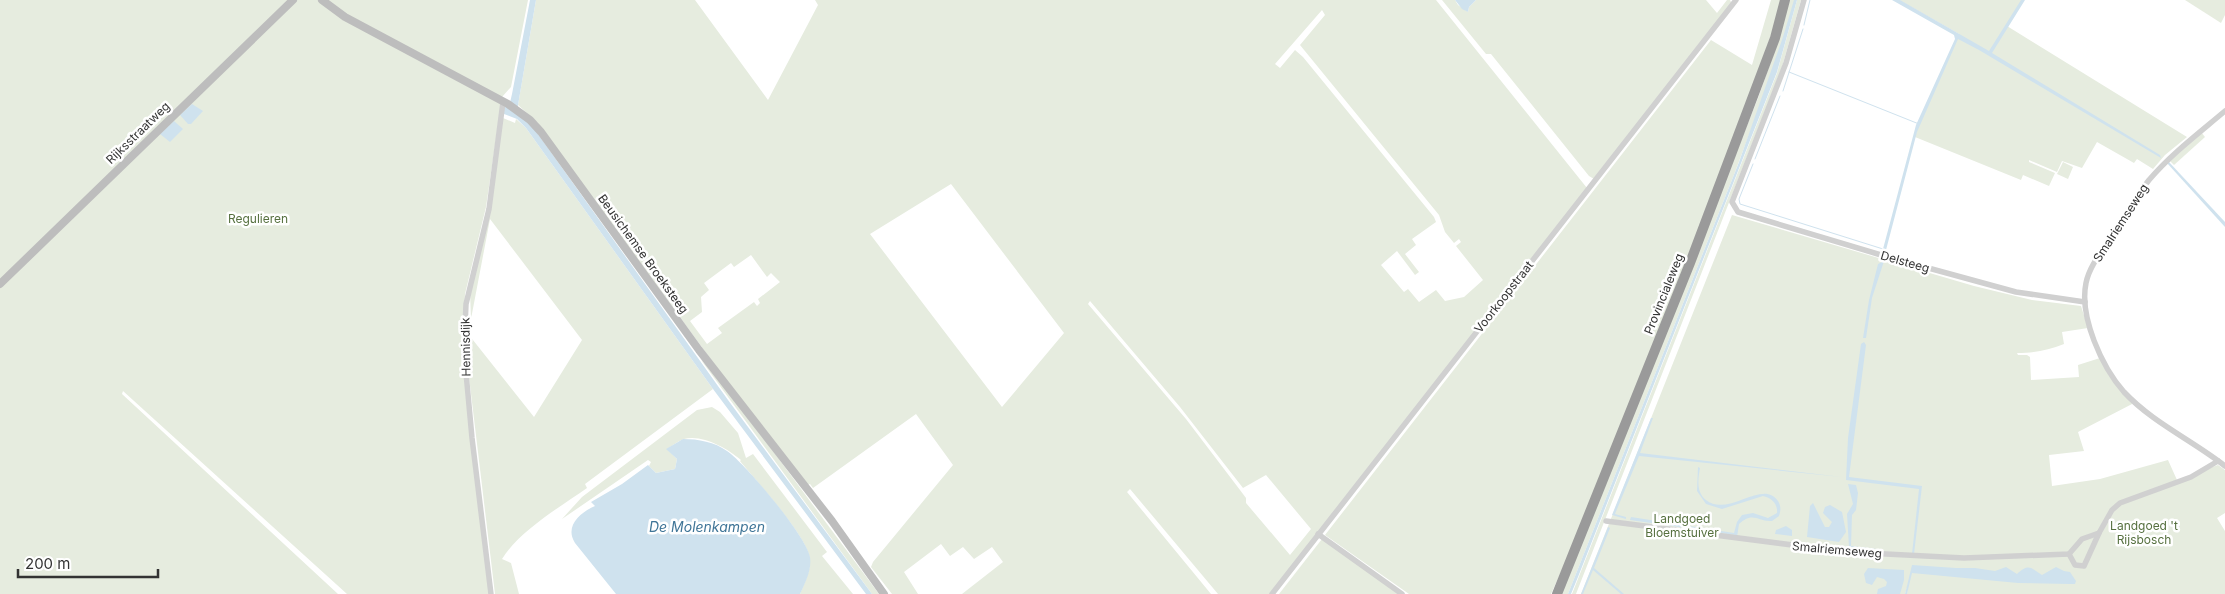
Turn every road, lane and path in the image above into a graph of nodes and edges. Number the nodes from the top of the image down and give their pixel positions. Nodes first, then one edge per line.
1 (293, 0) edge
2 (322, 0) edge
3 (1736, 0) edge
4 (1785, 0) edge
5 (1804, 0) edge
6 (506, 103) junction
7 (2225, 111) edge
8 (0, 284) edge
9 (2085, 302) junction
10 (2218, 461) junction
11 (2225, 466) edge
12 (1606, 521) dead end
13 (2100, 533) junction
14 (1318, 534) junction
15 (2089, 537) junction
16 (2094, 544) junction
17 (2069, 554) junction
18 (491, 594) edge
19 (884, 594) edge
20 (1272, 594) edge
21 (1402, 594) edge
22 (1557, 594) edge

1 - 8 street, Rijksstraatweg
2 - 6 street, Beusichemse Broeksteeg
3 - 14 street, Voorkoopstraat
4 - 22 highway, Provincialeweg
5 - 9 street, Delsteeg
6 - 18 street, Hennisdijk
6 - 19 street, Beusichemse Broeksteeg
7 - 9 street, Smalriemseweg
9 - 10 street, Smalriemseweg
10 - 11 street, Smalriemseweg
10 - 13 street
12 - 17 street, Smalriemseweg
13 - 15 street
13 - 16 street
14 - 20 street, Voorkoopstraat
14 - 21 street
15 - 16 street
15 - 17 street
16 - 17 street

